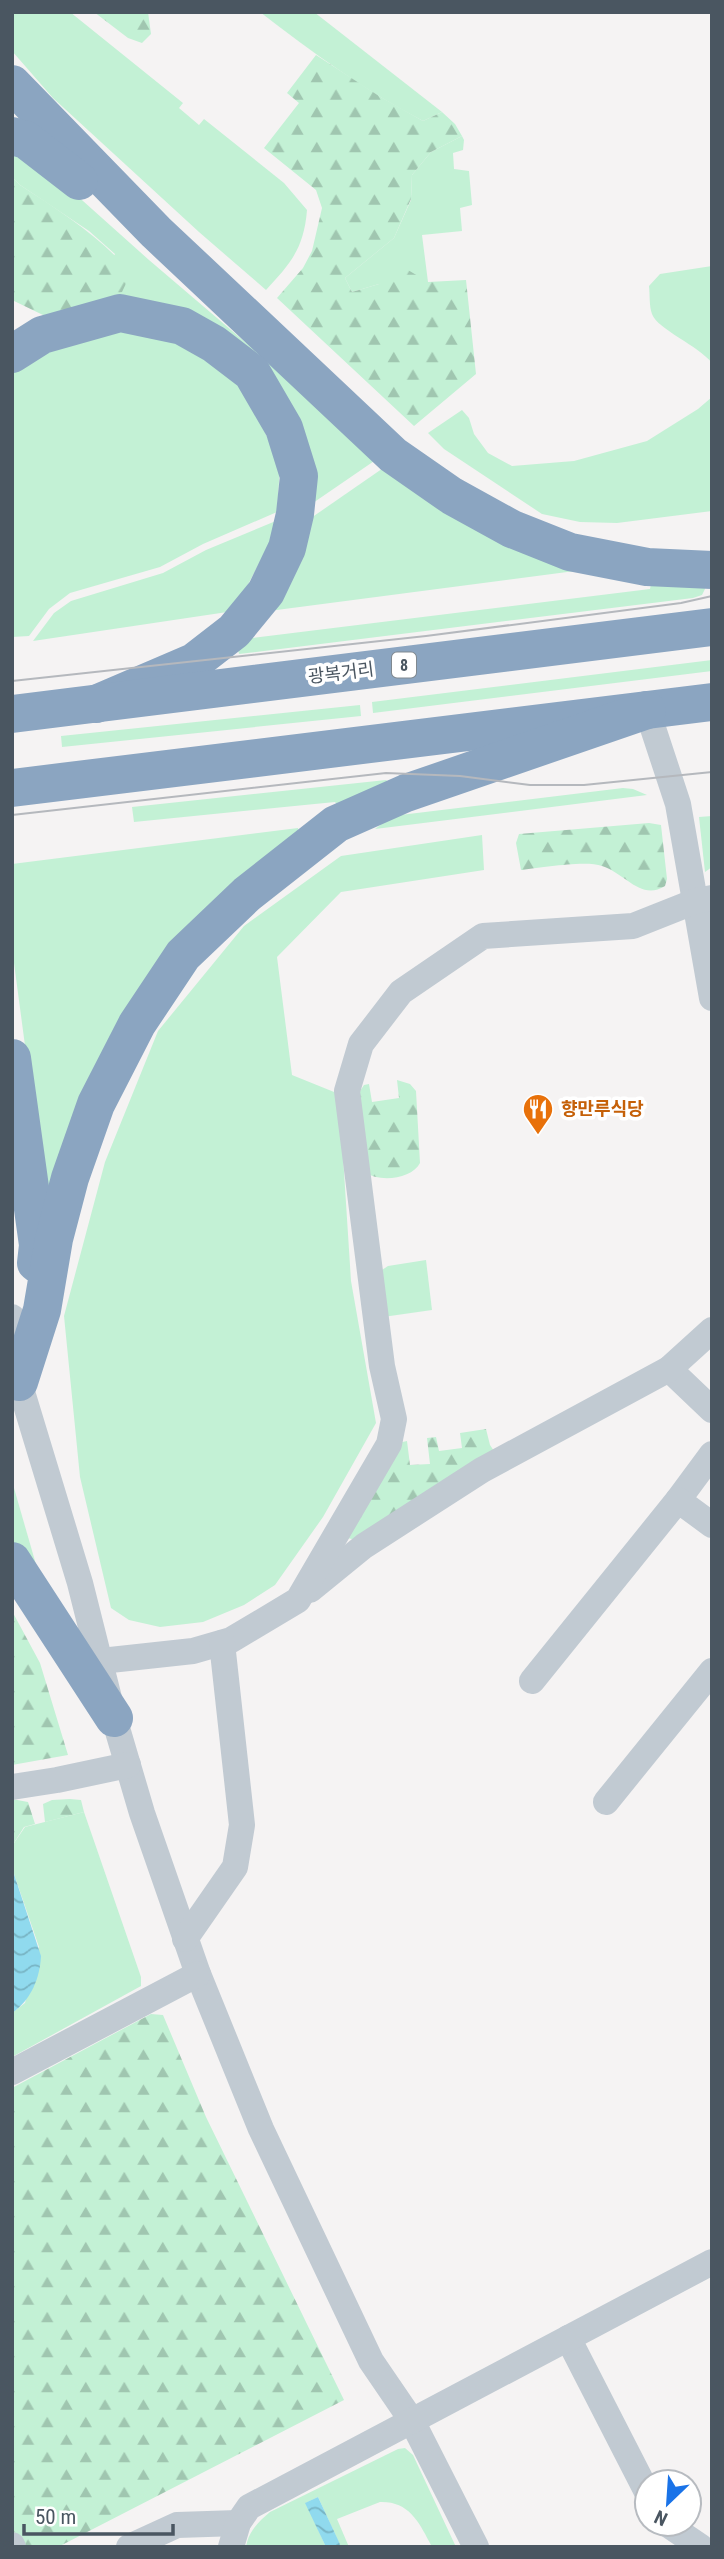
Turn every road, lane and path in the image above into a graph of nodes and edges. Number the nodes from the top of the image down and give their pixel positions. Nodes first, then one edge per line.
1 (12, 84) edge
2 (19, 138) edge
3 (156, 232) junction
4 (12, 354) edge
5 (712, 570) edge
6 (712, 627) edge
7 (712, 702) edge
8 (96, 704) junction
9 (647, 710) junction
10 (12, 714) edge
11 (12, 788) edge
12 (704, 900) edge
13 (712, 998) edge
14 (12, 1058) edge
15 (12, 1317) edge
16 (712, 1329) edge
17 (12, 1331) edge
18 (669, 1369) junction
19 (19, 1382) junction
20 (712, 1410) edge
21 (712, 1454) edge
22 (678, 1500) junction
23 (712, 1525) edge
24 (12, 1562) edge
25 (298, 1600) junction
26 (222, 1643) junction
27 (101, 1661) junction
28 (712, 1671) edge
29 (533, 1681) dead end
30 (114, 1718) junction
31 (128, 1765) junction
32 (12, 1787) edge
33 (606, 1802) dead end
34 (185, 1939) junction
35 (198, 1974) junction
36 (12, 2072) edge
37 (712, 2262) edge
38 (568, 2338) junction
39 (412, 2421) junction
40 (634, 2468) edge
41 (234, 2535) edge
42 (129, 2547) edge
43 (476, 2547) edge

1 - 3 highway
2 - 3 highway
3 - 5 highway
4 - 8 highway
6 - 8 highway, 광복거리 / 8
7 - 9 highway
8 - 10 highway, 광복거리 / 8
9 - 11 highway
9 - 12 street
9 - 19 highway
12 - 13 street
12 - 25 street
14 - 17 highway
15 - 19 street
16 - 18 street
18 - 20 street
18 - 25 street
19 - 27 street
21 - 22 street
22 - 23 street
22 - 29 street
24 - 30 highway
25 - 26 street
26 - 27 street
26 - 34 street
27 - 30 street
28 - 33 street
30 - 31 street
31 - 32 street
31 - 34 street
34 - 35 street
35 - 36 street
35 - 39 street
37 - 38 street
38 - 39 street
38 - 40 street
39 - 41 street
39 - 43 street
41 - 42 street

